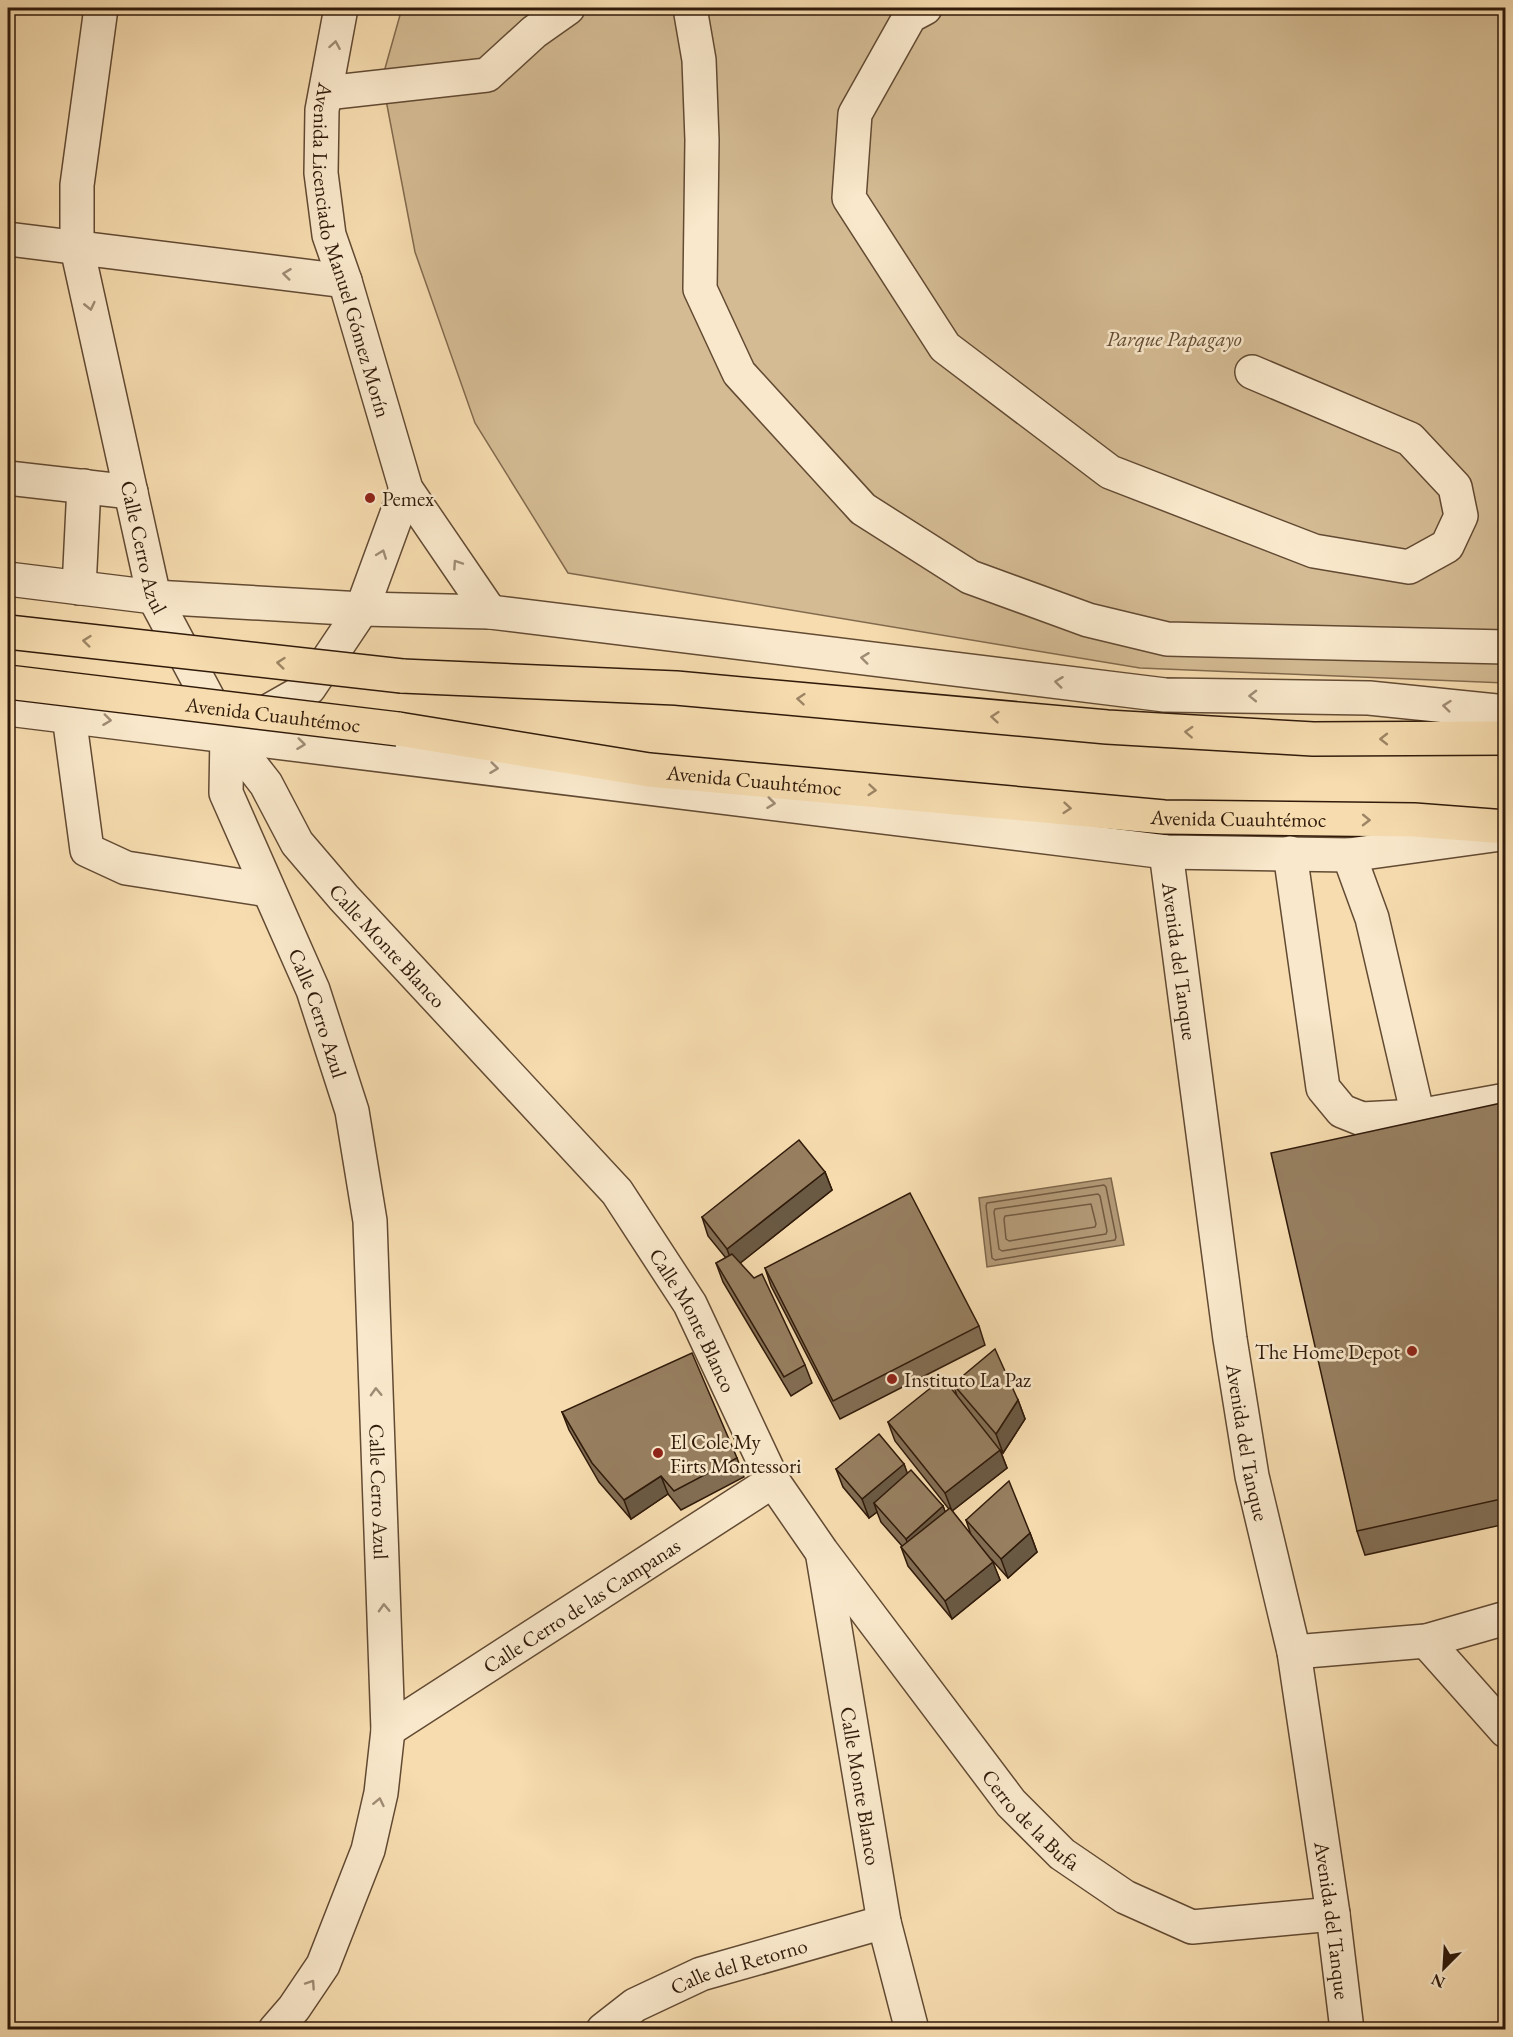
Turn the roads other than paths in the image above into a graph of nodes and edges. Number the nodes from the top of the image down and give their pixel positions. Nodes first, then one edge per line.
1 (101, 8) edge
2 (341, 8) edge
3 (568, 8) edge
4 (690, 8) edge
5 (925, 8) edge
6 (326, 93) junction
7 (8, 239) edge
8 (77, 248) junction
9 (345, 281) junction
10 (1252, 372) dead end
11 (8, 478) edge
12 (84, 486) junction
13 (406, 489) junction
14 (131, 492) junction
15 (8, 579) edge
16 (79, 588) junction
17 (154, 597) junction
18 (362, 609) junction
19 (490, 612) junction
20 (8, 632) edge
21 (1506, 647) edge
22 (8, 682) edge
23 (8, 709) edge
24 (1506, 712) edge
25 (69, 716) junction
26 (227, 734) junction
27 (1506, 738) edge
28 (1506, 827) edge
29 (1506, 833) edge
30 (1166, 852) junction
31 (1290, 854) junction
32 (1349, 855) junction
33 (268, 890) junction
34 (1506, 1100) edge
35 (1418, 1116) junction
36 (774, 1481) junction
37 (822, 1552) junction
38 (1506, 1618) edge
39 (1426, 1641) junction
40 (1294, 1652) junction
41 (388, 1730) junction
42 (1506, 1731) edge
43 (1333, 1914) junction
44 (884, 1922) junction
45 (274, 2030) edge
46 (603, 2030) edge
47 (912, 2030) edge
48 (1347, 2030) edge

1 - 8 street, Calle Cerro Azul
6 -> 2 street, Avenida Licenciado Manuel Gómez Morín
3 - 6 street
4 - 21 street
5 - 10 street
6 - 9 street, Avenida Licenciado Manuel Gómez Morín
7 - 8 street
9 -> 8 street
8 -> 14 street, Calle Cerro Azul
9 - 13 street, Avenida Licenciado Manuel Gómez Morín
11 - 12 street
12 - 14 street
12 - 16 street
18 -> 13 street
19 -> 13 street, Avenida Licenciado Manuel Gómez Morín
14 - 17 street, Calle Cerro Azul
15 - 16 street
16 - 17 street
17 - 18 street
17 - 26 street, Calle Cerro Azul
18 - 19 street
18 - 26 street
24 -> 19 street
27 -> 20 main road, bridge
22 -> 28 main road, Avenida Cuauhtémoc, bridge
23 - 25 street
25 -> 26 street
25 - 33 street
26 -> 30 street
26 - 33 street, Calle Cerro Azul
26 - 36 street, Calle Monte Blanco
29 - 32 street
30 - 31 street
30 - 40 street, Avenida del Tanque
31 - 32 street
31 - 35 street
32 - 35 street
41 -> 33 street, Calle Cerro Azul
34 - 35 street
36 - 37 street, Calle Monte Blanco
36 - 41 street, Calle Cerro de las Campanas
37 - 43 street, Cerro de la Bufa
37 - 44 street, Calle Monte Blanco
38 - 39 street
39 - 40 street
39 - 42 street
40 - 43 street, Avenida del Tanque
45 -> 41 street, Calle Cerro Azul
43 - 48 street, Avenida del Tanque
44 - 46 street, Calle del Retorno
44 - 47 street, Calle Monte Blanco

